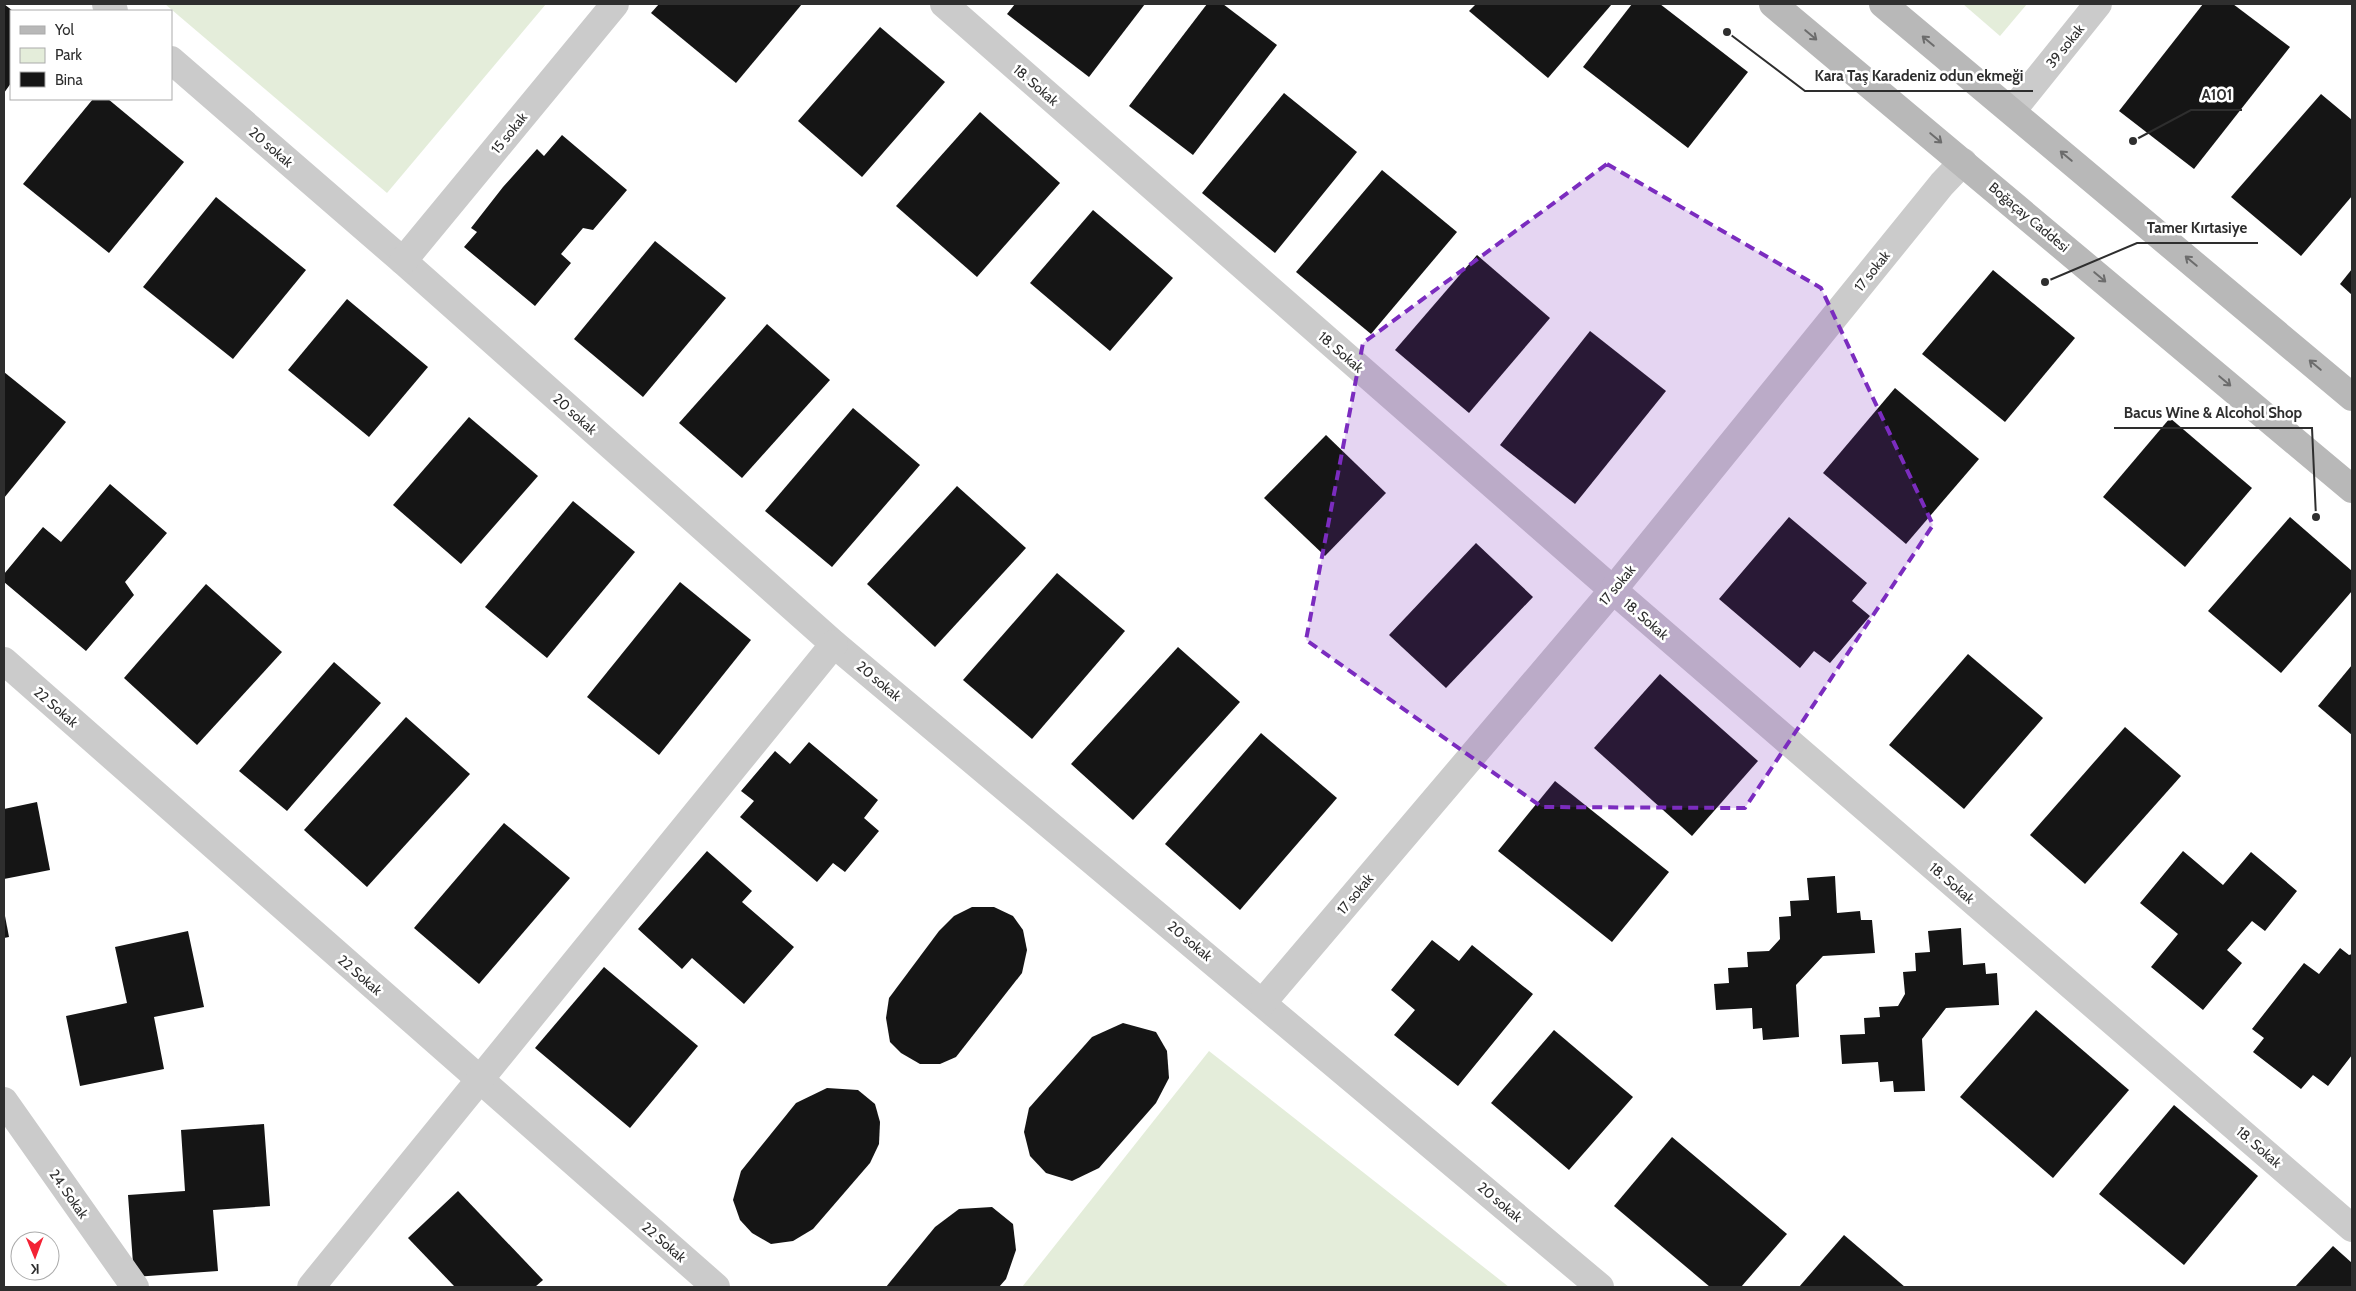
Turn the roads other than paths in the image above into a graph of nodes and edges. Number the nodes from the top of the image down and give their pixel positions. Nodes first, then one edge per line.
1 (615, 4) edge
2 (944, 4) edge
3 (1773, 4) edge
4 (1883, 4) edge
5 (2098, 4) edge
6 (172, 61) edge
7 (2012, 111) junction
8 (1963, 162) junction
9 (403, 261) junction
10 (2352, 397) edge
11 (2352, 489) edge
12 (1613, 590) junction
13 (834, 644) junction
14 (4, 661) edge
15 (1263, 1002) junction
16 (478, 1079) junction
17 (4, 1101) edge
18 (2352, 1228) edge
19 (135, 1287) edge
20 (310, 1287) edge
21 (716, 1287) edge
22 (1600, 1287) edge

1 - 9 street, 15 sokak
2 - 12 street, 18. Sokak
3 -> 8 main road, Boğaçay Caddesi
7 -> 4 main road
5 - 7 street, 39 sokak
6 - 9 street, 20 sokak
10 -> 7 main road
8 -> 11 main road, Boğaçay Caddesi
8 - 12 street, 17 sokak
9 - 13 street, 20 sokak
12 - 15 street, 17 sokak
12 - 18 street, 18. Sokak
13 - 15 street, 20 sokak
13 - 16 street
14 - 16 street, 22 Sokak
15 - 22 street, 20 sokak
16 - 20 street
16 - 21 street, 22 Sokak
17 - 19 street, 24. Sokak

